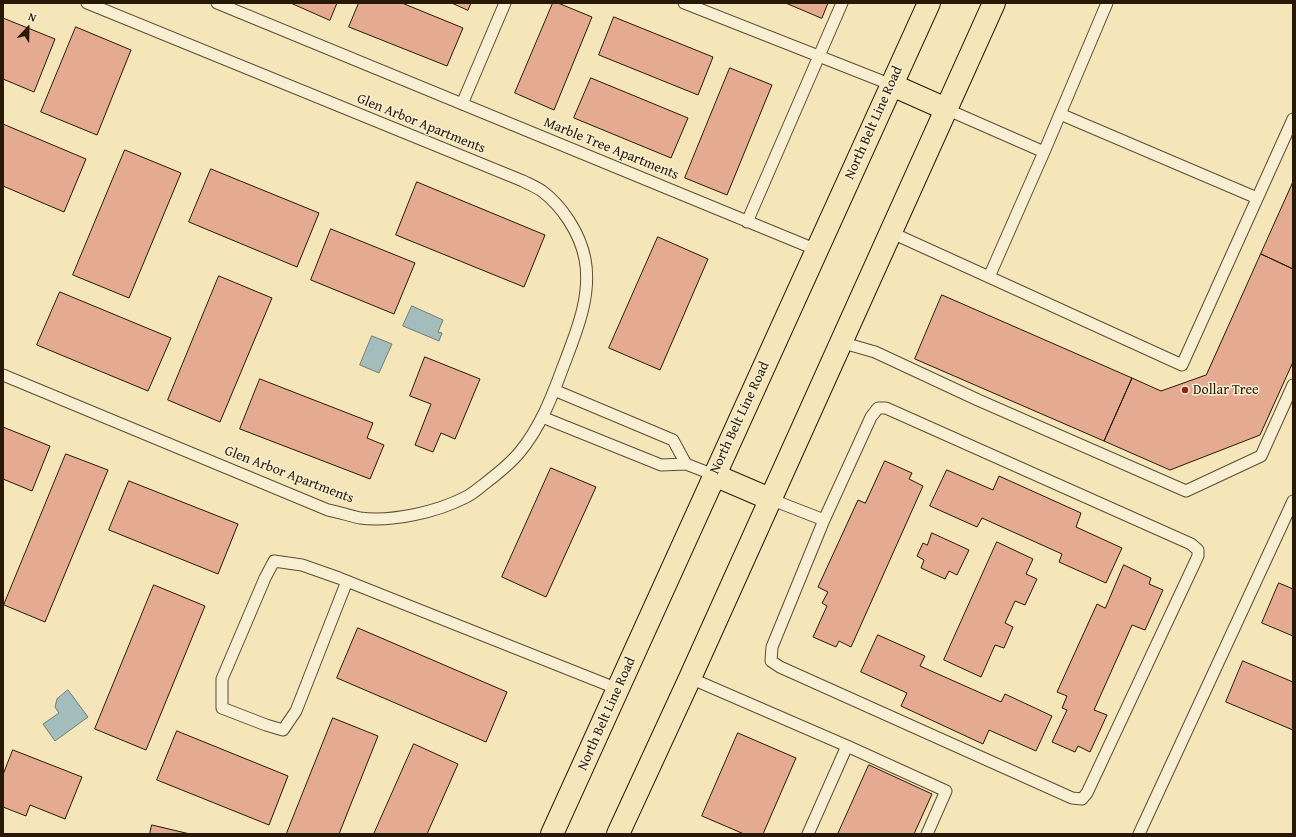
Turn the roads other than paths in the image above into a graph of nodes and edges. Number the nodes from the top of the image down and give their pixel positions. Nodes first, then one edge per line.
1 (87, 3) edge
2 (217, 3) edge
3 (505, 3) edge
4 (684, 3) edge
5 (842, 3) edge
6 (929, 3) edge
7 (994, 3) edge
8 (1107, 3) edge
9 (244, 8) edge
10 (819, 57) junction
11 (892, 85) junction
12 (462, 104) junction
13 (946, 109) junction
14 (1060, 114) junction
15 (1293, 119) edge
16 (1044, 152) junction
17 (1257, 198) junction
18 (747, 222) junction
19 (890, 232) junction
20 (817, 250) junction
21 (989, 278) junction
22 (840, 342) junction
23 (3, 375) edge
24 (1293, 386) edge
25 (554, 390) junction
26 (542, 417) junction
27 (686, 464) junction
28 (714, 475) junction
29 (770, 499) junction
30 (1293, 501) edge
31 (824, 520) junction
32 (347, 581) junction
33 (690, 678) junction
34 (618, 689) junction
35 (847, 746) junction
36 (552, 834) edge
37 (618, 834) edge
38 (808, 834) edge
39 (927, 834) edge
40 (1139, 834) edge

1 - 25 lane, Glen Arbor Apartments
2 - 9 lane, Marble Tree Apartments
3 - 12 lane
4 - 10 lane
5 - 10 lane
6 - 11 main road, North Belt Line Road
7 - 13 main road
8 - 14 lane
9 - 12 lane, Marble Tree Apartments
10 - 11 lane
10 - 18 lane
11 - 13 main road
11 - 20 main road, North Belt Line Road
12 - 18 lane, Marble Tree Apartments
13 - 16 lane
13 - 19 main road
14 - 16 lane
14 - 17 lane
15 - 17 lane
16 - 21 lane
17 - 21 lane
18 - 20 lane, Marble Tree Apartments
19 - 21 lane
19 - 22 main road
20 - 28 main road, North Belt Line Road
22 - 24 lane
22 - 29 main road
23 - 26 lane, Glen Arbor Apartments
25 - 26 lane, Glen Arbor Apartments
25 - 27 lane
26 - 27 lane
27 - 28 lane
28 - 29 main road
28 - 34 main road, North Belt Line Road
29 - 31 lane
29 - 33 main road
30 - 40 lane
31 - 31 lane
32 - 32 lane
32 - 34 lane
33 - 35 lane
33 - 37 main road
34 - 36 main road, North Belt Line Road
35 - 38 lane
35 - 39 lane

